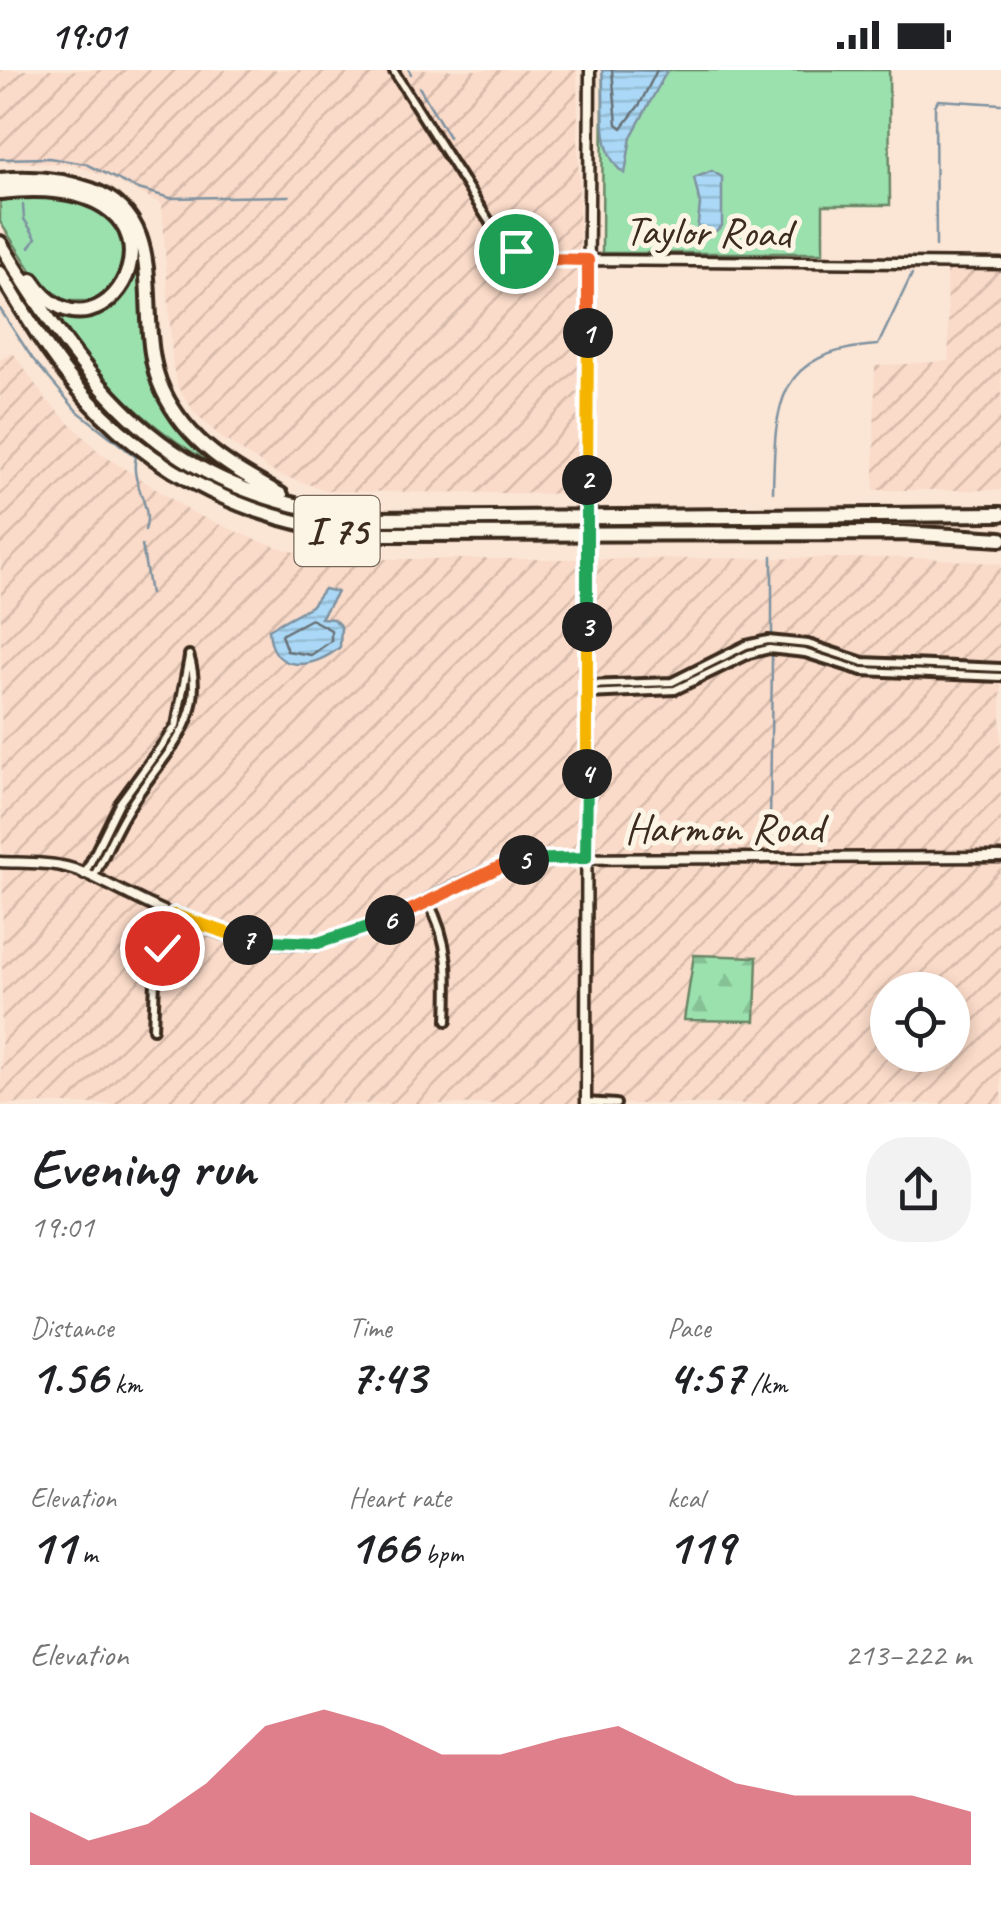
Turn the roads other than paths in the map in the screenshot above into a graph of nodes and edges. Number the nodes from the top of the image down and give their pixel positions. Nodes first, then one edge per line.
1 (394, 70) edge
2 (590, 70) edge
3 (0, 180) edge
4 (0, 192) edge
5 (0, 242) edge
6 (588, 260) junction
7 (1001, 264) edge
8 (0, 273) edge
9 (0, 287) edge
10 (15, 296) junction
11 (305, 508) junction
12 (1001, 514) edge
13 (1001, 539) edge
14 (1001, 668) edge
15 (1001, 677) edge
16 (587, 690) junction
17 (1001, 857) edge
18 (586, 858) junction
19 (0, 862) edge
20 (88, 877) junction
21 (428, 901) junction
22 (174, 915) junction
23 (447, 1022) dead end
24 (153, 1030) dead end
25 (586, 1103) edge
26 (616, 1104) edge

1 - 6 street, Taylor Road
2 - 6 street
3 - 11 highway
4 - 5 highway
5 - 11 highway, I 75
6 - 7 street, Taylor Road
6 - 16 street, bridge
8 - 10 highway, I 75
9 - 10 highway
10 - 13 highway, I 75
11 - 12 highway, I 75
14 - 16 street
15 - 16 street
16 - 18 street
17 - 18 street, Harmon Road
18 - 21 street, Harmon Road
18 - 25 street
19 - 20 street, Harmon Road
20 - 20 street
20 - 22 street, Harmon Road
21 - 22 street, Harmon Road
21 - 23 street
22 - 24 street
25 - 26 street

